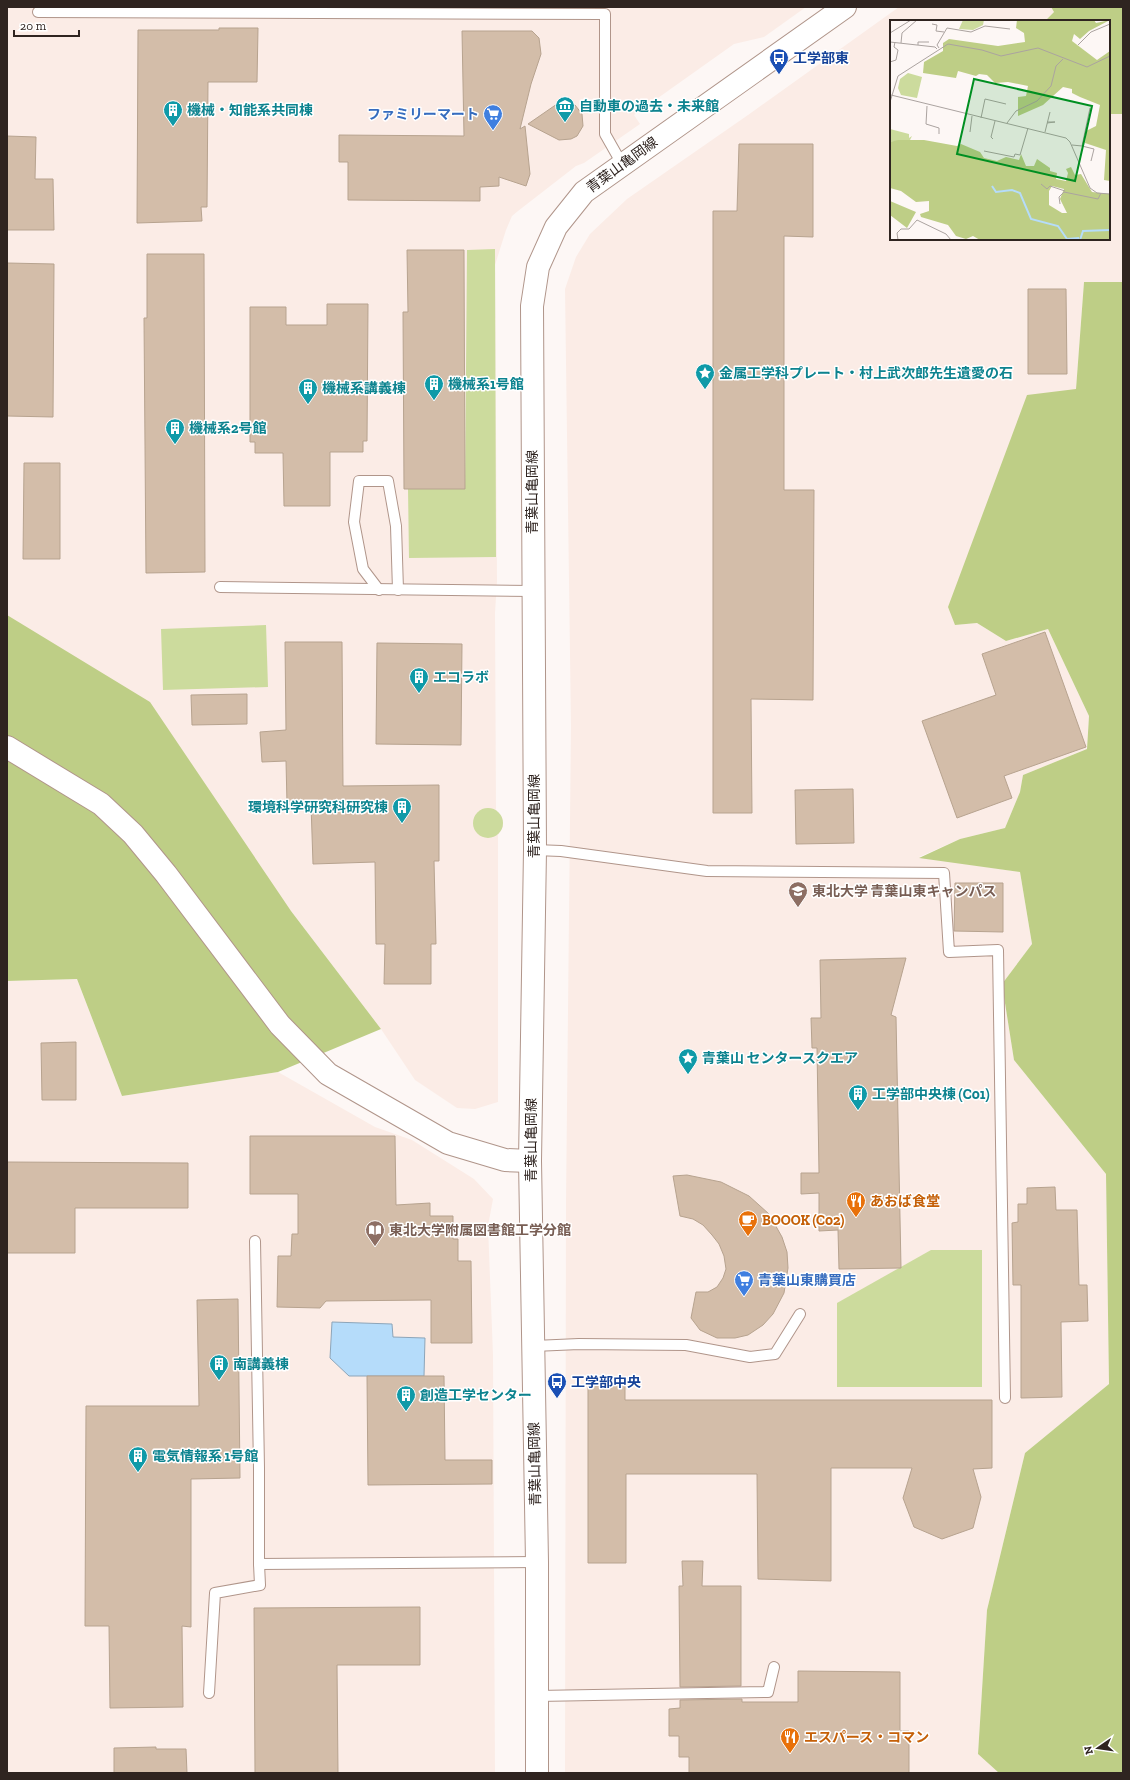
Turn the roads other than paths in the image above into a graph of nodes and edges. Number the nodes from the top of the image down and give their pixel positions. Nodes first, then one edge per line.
1 (845, 7) edge
2 (605, 10) edge
3 (38, 12) dead end
4 (622, 164) junction
5 (220, 587) dead end
6 (379, 590) junction
7 (398, 590) junction
8 (533, 591) junction
9 (7, 746) edge
10 (534, 850) junction
11 (530, 1161) junction
12 (255, 1241) dead end
13 (800, 1314) dead end
14 (534, 1346) junction
15 (1005, 1398) dead end
16 (537, 1562) junction
17 (259, 1564) junction
18 (774, 1667) dead end
19 (209, 1692) dead end
20 (537, 1696) junction
21 (537, 1773) edge

1 - 4 street, 青葉山亀岡線
2 - 3 lane
2 - 4 lane
4 - 8 street, 青葉山亀岡線
5 - 6 lane
6 - 7 lane
6 - 7 lane
7 - 8 lane
8 - 10 street, 青葉山亀岡線
9 - 11 street
10 - 11 street, 青葉山亀岡線
10 - 15 lane
11 - 14 street, 青葉山亀岡線
12 - 17 lane
13 - 14 lane
14 - 16 street, 青葉山亀岡線
16 - 17 lane
16 - 20 street, 青葉山亀岡線
17 - 19 lane
18 - 20 lane
20 - 21 street, 青葉山亀岡線

